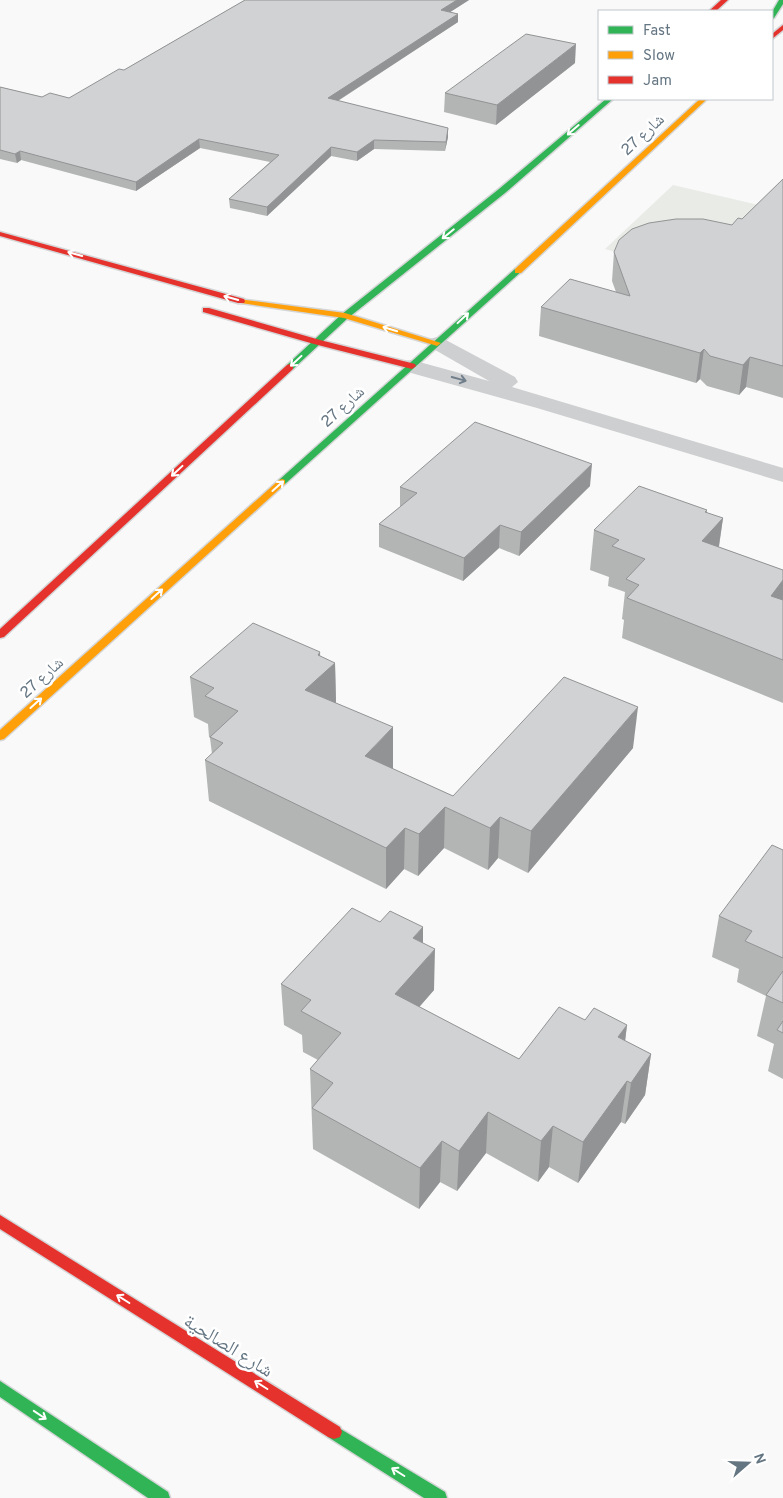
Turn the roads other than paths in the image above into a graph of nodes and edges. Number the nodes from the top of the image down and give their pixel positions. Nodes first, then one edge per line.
1 (725, 0) edge
2 (782, 0) edge
3 (713, 10) edge
4 (773, 15) edge
5 (783, 26) edge
6 (773, 36) edge
7 (609, 100) edge
8 (703, 100) edge
9 (0, 234) edge
10 (196, 308) dead end
11 (346, 316) junction
12 (317, 342) junction
13 (437, 343) junction
14 (412, 366) junction
15 (545, 403) junction
16 (783, 475) edge
17 (0, 635) edge
18 (0, 736) edge
19 (0, 1221) edge
20 (0, 1388) edge
21 (162, 1498) edge
22 (439, 1498) edge

1 - 3 main road
2 - 4 main road
5 - 6 main road
7 -> 11 main road
13 -> 8 main road, شارع 27
11 -> 9 main road
10 - 12 main road
11 - 12 main road
13 -> 11 main road
12 - 14 main road
12 -> 17 main road
13 - 14 main road, شارع 27
13 - 15 street
14 -> 15 street
18 -> 14 main road, شارع 27
15 - 16 street
22 -> 19 main road, شارع الصالحية
20 -> 21 main road

